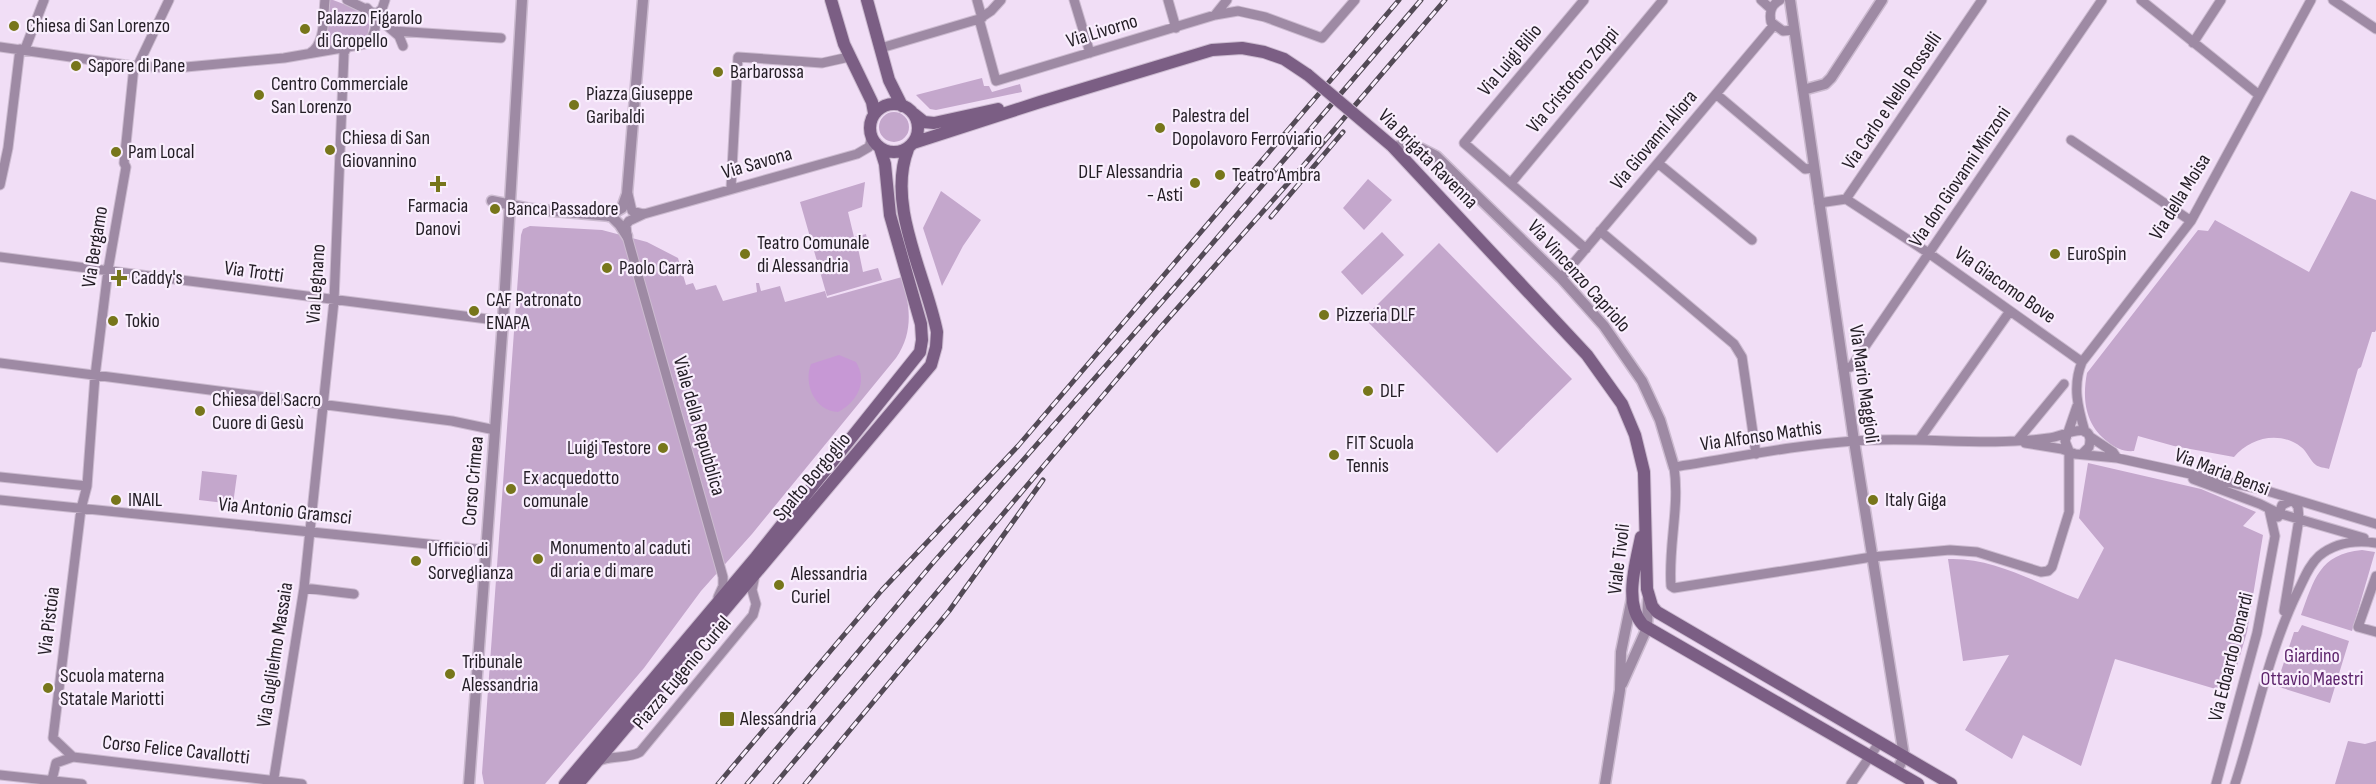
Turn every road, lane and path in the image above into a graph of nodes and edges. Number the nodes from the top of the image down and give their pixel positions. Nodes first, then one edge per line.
1 (44, 0) edge
2 (169, 0) edge
3 (325, 0) edge
4 (347, 0) edge
5 (522, 0) edge
6 (643, 0) edge
7 (831, 0) edge
8 (867, 0) edge
9 (977, 0) edge
10 (1001, 0) edge
11 (1074, 0) edge
12 (1168, 0) edge
13 (1227, 0) edge
14 (1354, 0) edge
15 (1584, 0) edge
16 (1663, 0) edge
17 (1761, 0) edge
18 (1780, 0) edge
19 (1790, 0) edge
20 (1882, 0) edge
21 (1982, 0) edge
22 (2102, 0) edge
23 (2141, 0) edge
24 (2221, 0) edge
25 (2311, 0) edge
26 (2333, 0) edge
27 (384, 1) edge
28 (367, 8) junction
29 (1771, 9) junction
30 (1215, 15) junction
31 (981, 19) junction
32 (641, 24) junction
33 (1774, 26) junction
34 (1176, 28) junction
35 (2376, 29) edge
36 (1794, 30) junction
37 (394, 31) junction
38 (510, 38) junction
39 (2193, 43) junction
40 (355, 45) junction
41 (404, 46) dead end
42 (0, 47) edge
43 (881, 48) junction
44 (23, 49) junction
45 (649, 50) dead end
46 (1090, 53) junction
47 (304, 54) junction
48 (849, 57) junction
49 (134, 66) junction
50 (1803, 90) junction
51 (1716, 94) junction
52 (2259, 95) junction
53 (1040, 102) junction
54 (902, 106) junction
55 (874, 113) junction
56 (913, 114) junction
57 (2071, 140) dead end
58 (876, 142) junction
59 (1464, 143) joint
60 (910, 146) junction
61 (1392, 146) junction
62 (1659, 164) junction
63 (1814, 168) junction
64 (1511, 183) junction
65 (0, 185) edge
66 (628, 185) junction
67 (731, 188) junction
68 (1846, 199) junction
69 (492, 201) dead end
70 (1819, 203) junction
71 (510, 206) junction
72 (531, 209) junction
73 (644, 214) junction
74 (608, 216) junction
75 (2191, 221) junction
76 (508, 228) junction
77 (1600, 231) junction
78 (627, 236) junction
79 (1752, 240) dead end
80 (1586, 249) junction
81 (1930, 254) junction
82 (0, 257) edge
83 (108, 270) junction
84 (1562, 278) junction
85 (334, 301) junction
86 (2010, 311) junction
87 (503, 321) junction
88 (2082, 362) junction
89 (0, 363) edge
90 (1843, 368) junction
91 (95, 376) junction
92 (2064, 384) dead end
93 (324, 406) junction
94 (2077, 406) junction
95 (495, 429) junction
96 (2068, 433) junction
97 (2087, 434) junction
98 (1919, 440) junction
99 (1854, 441) junction
100 (2017, 441) junction
101 (2069, 451) junction
102 (1756, 454) junction
103 (2082, 454) junction
104 (2117, 458) junction
105 (1674, 467) junction
106 (2160, 467) junction
107 (2070, 475) junction
108 (0, 477) edge
109 (87, 486) junction
110 (0, 500) edge
111 (2293, 500) junction
112 (81, 509) junction
113 (2274, 511) junction
114 (1644, 515) junction
115 (2299, 519) junction
116 (2376, 524) edge
117 (311, 532) junction
118 (2376, 542) edge
119 (486, 549) junction
120 (1872, 557) junction
121 (755, 575) junction
122 (2376, 576) edge
123 (304, 588) junction
124 (354, 594) dead end
125 (1648, 595) junction
126 (1632, 597) junction
127 (702, 622) junction
128 (2283, 622) junction
129 (1647, 628) junction
130 (2376, 632) edge
131 (1678, 643) junction
132 (1635, 654) junction
133 (1620, 690) junction
134 (610, 730) junction
135 (53, 738) joint
136 (1880, 743) junction
137 (608, 751) junction
138 (622, 756) junction
139 (1871, 756) junction
140 (1904, 756) junction
141 (73, 757) junction
142 (597, 762) junction
143 (1897, 771) junction
144 (0, 775) edge
145 (51, 782) edge
146 (273, 782) edge
147 (82, 784) edge
148 (302, 784) edge
149 (469, 784) edge
150 (565, 784) edge
151 (578, 784) edge
152 (1605, 784) edge
153 (1851, 784) edge
154 (1918, 784) edge
155 (1951, 784) edge
156 (2216, 784) edge
157 (2235, 784) edge

1 - 44 street
2 - 49 street, Via Bergamo
3 - 47 street
4 - 28 street
5 - 38 street, Corso Crimea
6 - 32 street
7 - 48 main road
8 - 43 main road
9 - 31 street
10 - 31 street
11 - 46 street
12 - 34 street
13 - 30 street
14 - 30 street, Via Livorno
15 - 59 street, Via Luigi Bilio
16 - 64 street, Via Cristoforo Zoppi
17 - 29 street
18 - 29 street
19 - 36 street, Via Mario Maggioli
20 - 50 street
21 - 68 street, Via Carlo e Nello Rosselli
22 - 81 street, Via don Giovanni Minzoni
23 - 39 street
24 - 39 street
25 - 52 street, Via della Moisa
26 - 35 street
27 - 28 street
28 - 37 street
28 - 40 street
29 - 33 street
30 - 34 street, Via Livorno
31 - 43 street
31 - 46 street, Via Livorno
32 - 45 street
32 - 66 street
33 - 36 street
33 - 51 street, Via Giovanni Aliora
34 - 46 street, Via Livorno
36 - 50 street, Via Mario Maggioli
37 - 38 street
37 - 41 street
38 - 71 street, Corso Crimea
39 - 52 street
40 - 47 street
40 - 85 street, Via Legnano
42 - 44 street
43 - 54 main road
44 - 49 street
44 - 65 street
47 - 49 street
48 - 55 main road
48 - 67 street
49 - 83 street, Via Bergamo
50 - 63 street, Via Mario Maggioli
51 - 62 street, Via Giovanni Aliora
51 - 63 street
52 - 75 street, Via della Moisa
53 - 56 main road, Via Brigata Ravenna
53 - 60 main road, Via Brigata Ravenna
53 - 61 main road, Via Brigata Ravenna, bridge
54 - 55 main road
54 - 56 main road
55 - 58 main road
56 - 60 main road
57 - 75 street
58 - 60 main road
58 - 67 street, Via Savona
58 - 127 main road, Spalto Borgoglio
59 - 64 street, Via Vincenzo Capriolo
60 - 121 main road, Spalto Borgoglio
61 - 84 street, Via Vincenzo Capriolo
61 - 114 main road, Via Brigata Ravenna
62 - 77 street, Via Giovanni Aliora
62 - 79 street
63 - 70 street, Via Mario Maggioli
64 - 80 street, Via Vincenzo Capriolo
66 - 73 street
66 - 74 street
67 - 73 street, Via Savona
68 - 70 street, Via Carlo e Nello Rosselli
68 - 81 street, Via Giacomo Bove
69 - 71 street
70 - 90 street, Via Mario Maggioli
71 - 72 street
71 - 76 street, Corso Crimea
72 - 74 street
72 - 76 street
73 - 78 street
74 - 78 street
75 - 88 street, Via della Moisa
76 - 87 street, Corso Crimea
77 - 80 street, Via Giovanni Aliora
77 - 102 street
78 - 127 street, Viale della Repubblica
80 - 84 street, Via Giovanni Aliora
81 - 86 street, Via Giacomo Bove
81 - 90 street, Via don Giovanni Minzoni
82 - 83 street, Via Trotti
83 - 85 street, Via Trotti
83 - 91 street, Via Bergamo
84 - 105 street, Via Vincenzo Capriolo
85 - 87 street, Via Trotti
85 - 93 street, Via Legnano
86 - 88 street, Via Giacomo Bove
86 - 98 street
87 - 95 street, Corso Crimea
88 - 94 street, Via della Moisa
89 - 91 street
90 - 99 street, Via Mario Maggioli
91 - 93 street
91 - 109 street, Via Bergamo
92 - 100 street
93 - 95 street
93 - 117 street, Via Legnano
94 - 96 street, Via della Moisa
94 - 97 street, Via della Moisa
95 - 119 street, Corso Crimea
96 - 97 street
96 - 100 street
96 - 101 street
97 - 103 street
97 - 104 street
98 - 99 street, Via Alfonso Mathis
98 - 100 street, Via Alfonso Mathis
99 - 102 street, Via Alfonso Mathis
99 - 120 street, Via Mario Maggioli
100 - 101 street
101 - 103 street
101 - 107 street
102 - 105 street, Via Alfonso Mathis
103 - 104 street
103 - 107 street
104 - 106 street
105 - 120 street, Via Vincenzo Capriolo
106 - 111 street, Via Maria Bensi
106 - 113 street, Via Maria Bensi
107 - 120 street
108 - 109 street
109 - 112 street, Via Bergamo
110 - 112 street, Via Antonio Gramsci
111 - 113 street
111 - 115 street, Via Edoardo Bonardi
111 - 116 street, Via Maria Bensi
112 - 117 street, Via Antonio Gramsci
112 - 135 street, Via Pistoia
113 - 115 street, Via Maria Bensi
113 - 156 street, Via Edoardo Bonardi
114 - 125 main road, Viale Tivoli
114 - 126 main road, Viale Tivoli
115 - 118 street, Via Maria Bensi
115 - 128 street, Via Edoardo Bonardi
117 - 119 street, Via Antonio Gramsci
117 - 123 street, Via Guglielmo Massaia
118 - 128 street, Via Edoardo Bonardi
119 - 149 street, Corso Crimea
120 - 140 street, Via Mario Maggioli
121 - 137 main road, Spalto Borgoglio
121 - 138 street, Piazza Eugenio Curiel
122 - 130 street
123 - 124 street
123 - 146 street, Via Guglielmo Massaia
125 - 129 street
125 - 136 main road, Viale Tivoli
126 - 129 main road, Viale Tivoli
126 - 133 street
127 - 134 main road, Spalto Borgoglio
128 - 157 street, Via Edoardo Bonardi
129 - 131 main road
129 - 132 street
131 - 132 street
131 - 139 main road
132 - 133 street
133 - 152 street
134 - 137 street
134 - 150 main road, Spalto Borgoglio
135 - 141 street, Corso Felice Cavallotti
136 - 139 street
136 - 140 main road, Viale Tivoli
137 - 138 street
137 - 142 main road, Spalto Borgoglio
138 - 142 street, Piazza Eugenio Curiel
139 - 143 main road
139 - 153 street
140 - 143 street
140 - 155 main road, Viale Tivoli
141 - 145 street
141 - 146 street, Corso Felice Cavallotti
142 - 151 main road, Spalto Borgoglio
143 - 154 main road
144 - 145 street
145 - 147 street
146 - 148 street, Corso Felice Cavallotti

